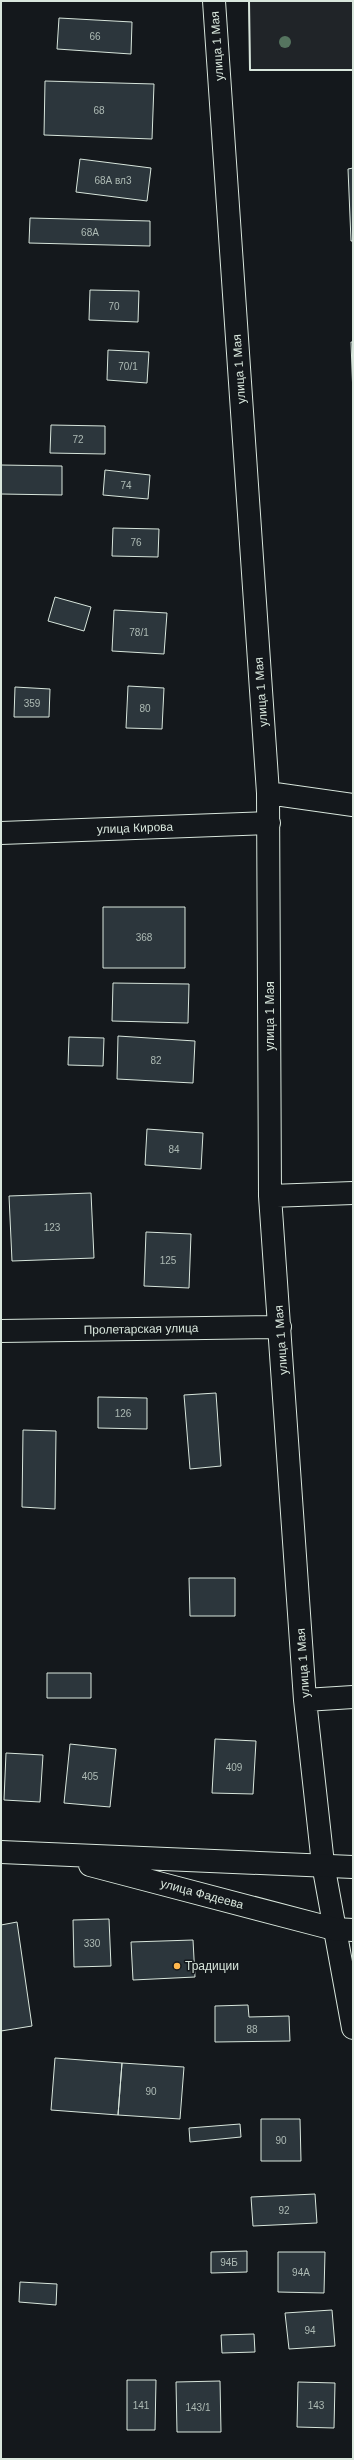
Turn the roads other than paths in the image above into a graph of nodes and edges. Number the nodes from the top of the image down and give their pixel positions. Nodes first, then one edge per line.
1 (214, 1) edge
2 (268, 793) junction
3 (353, 805) edge
4 (269, 823) junction
5 (1, 833) edge
6 (353, 1193) edge
7 (270, 1196) junction
8 (280, 1327) junction
9 (1, 1331) edge
10 (353, 1697) edge
11 (305, 1700) junction
12 (1, 1852) edge
13 (51, 1855) junction
14 (323, 1864) junction
15 (353, 1867) edge
16 (343, 1929) edge
17 (353, 2028) edge

1 - 2 street, улица 1 Мая
2 - 3 street
2 - 4 street, улица 1 Мая
4 - 5 street, улица Кирова
4 - 7 street, улица 1 Мая
6 - 7 street
7 - 8 street, улица 1 Мая
8 - 9 street, Пролетарская улица
8 - 11 street, улица 1 Мая
10 - 11 street
11 - 14 street, улица 1 Мая
12 - 13 street, улица Фадеева
13 - 14 street, улица Фадеева
13 - 16 street, улица Фадеева
14 - 15 street, улица Фадеева
14 - 16 street, улица 1 Мая
16 - 17 street, улица 1 Мая

